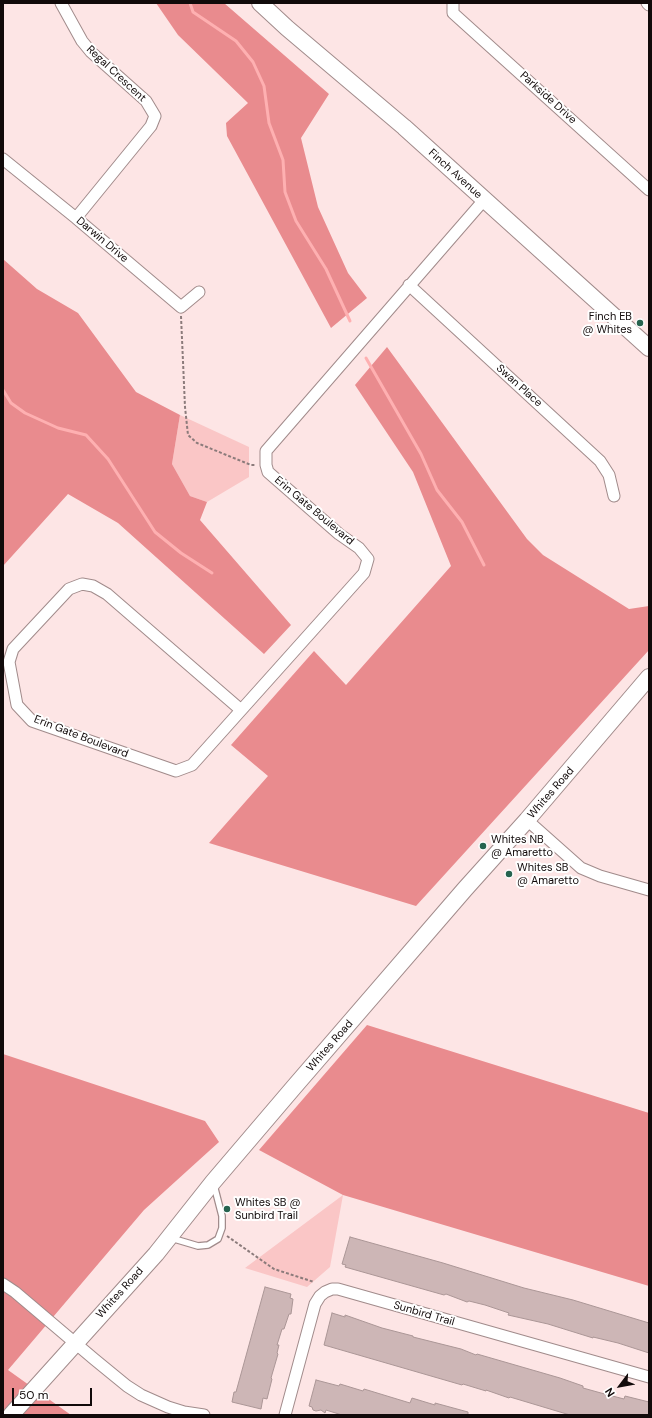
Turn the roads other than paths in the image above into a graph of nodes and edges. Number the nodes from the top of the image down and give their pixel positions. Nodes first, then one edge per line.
1 (61, 3) edge
2 (453, 3) edge
3 (268, 6) edge
4 (3, 159) edge
5 (649, 190) edge
6 (484, 200) junction
7 (76, 218) junction
8 (409, 285) junction
9 (198, 292) dead end
10 (649, 348) edge
11 (614, 496) dead end
12 (649, 677) edge
13 (241, 710) junction
14 (527, 820) junction
15 (648, 887) edge
16 (214, 1182) junction
17 (169, 1237) junction
18 (3, 1284) edge
19 (75, 1343) junction
20 (649, 1378) edge
21 (11, 1415) edge
22 (204, 1415) edge
23 (285, 1415) edge

1 - 7 street, Regal Crescent
2 - 5 street, Parkside Drive
3 - 6 main road, Finch Avenue
4 - 7 street, Darwin Drive
6 - 8 street, Erin Gate Boulevard
6 - 10 main road, Finch Avenue
7 - 9 street, Darwin Drive
8 - 11 street, Swan Place
8 - 13 street, Erin Gate Boulevard
12 - 14 main road, Whites Road
13 - 13 street, Erin Gate Boulevard
14 - 15 street
14 - 16 main road, Whites Road
16 - 17 main road, Whites Road
16 - 17 lane
17 - 19 main road, Whites Road
18 - 19 street
19 - 21 main road, Whites Road
19 - 22 street
20 - 23 street, Sunbird Trail

